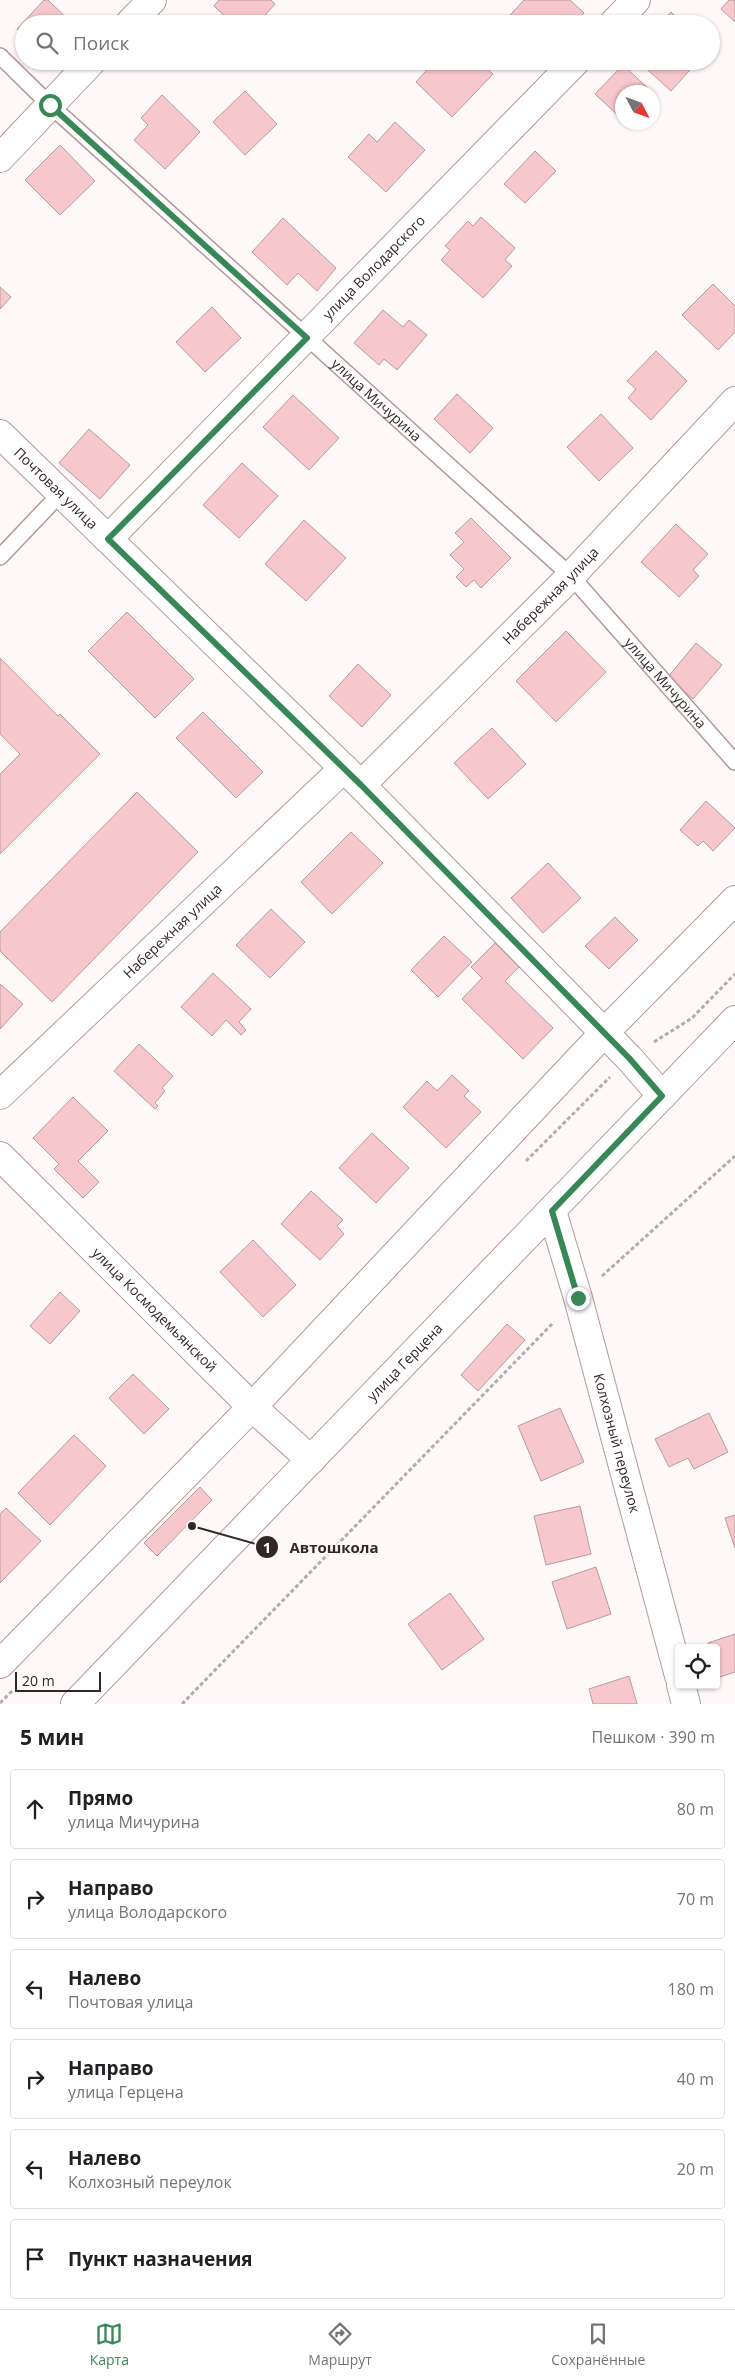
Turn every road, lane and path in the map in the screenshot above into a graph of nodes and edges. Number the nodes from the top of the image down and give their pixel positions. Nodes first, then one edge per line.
1 (152, 0) edge
2 (636, 0) edge
3 (138, 15) edge
4 (622, 15) edge
5 (0, 56) edge
6 (83, 70) edge
7 (567, 70) edge
8 (50, 105) junction
9 (0, 158) edge
10 (307, 338) junction
11 (735, 401) edge
12 (0, 434) edge
13 (61, 493) junction
14 (108, 539) junction
15 (0, 557) edge
16 (572, 576) junction
17 (735, 762) edge
18 (353, 777) junction
19 (735, 900) edge
20 (735, 1020) edge
21 (604, 1033) junction
22 (0, 1095) edge
23 (662, 1096) junction
24 (0, 1156) edge
25 (735, 1156) edge
26 (552, 1211) junction
27 (578, 1298) junction
28 (252, 1407) junction
29 (311, 1460) junction
30 (675, 1661) edge
31 (0, 1664) edge
32 (682, 1689) edge
33 (74, 1704) edge
34 (182, 1704) edge
35 (686, 1704) edge

1 - 3 street
2 - 4 street
5 - 8 lane, улица Мичурина
6 - 8 street
7 - 10 street, улица Володарского
8 - 9 street
8 - 10 lane, улица Мичурина
10 - 14 street, улица Володарского
10 - 16 lane, улица Мичурина
11 - 16 street, Набережная улица
12 - 13 street, Почтовая улица
13 - 14 street, Почтовая улица
13 - 15 lane
14 - 18 street, Почтовая улица
16 - 17 lane, улица Мичурина
16 - 18 street, Набережная улица
18 - 21 street, Почтовая улица
18 - 22 street, Набережная улица
19 - 21 street
20 - 23 street, улица Герцена
21 - 23 street, Почтовая улица
21 - 28 street
23 - 26 street, улица Герцена
24 - 28 street, улица Космодемьянской
25 - 27 path
26 - 27 street, Колхозный переулок
26 - 29 street, улица Герцена
27 - 30 street, Колхозный переулок
27 - 34 path
28 - 29 street, улица Космодемьянской
28 - 31 street
29 - 33 street, улица Герцена
32 - 35 street

